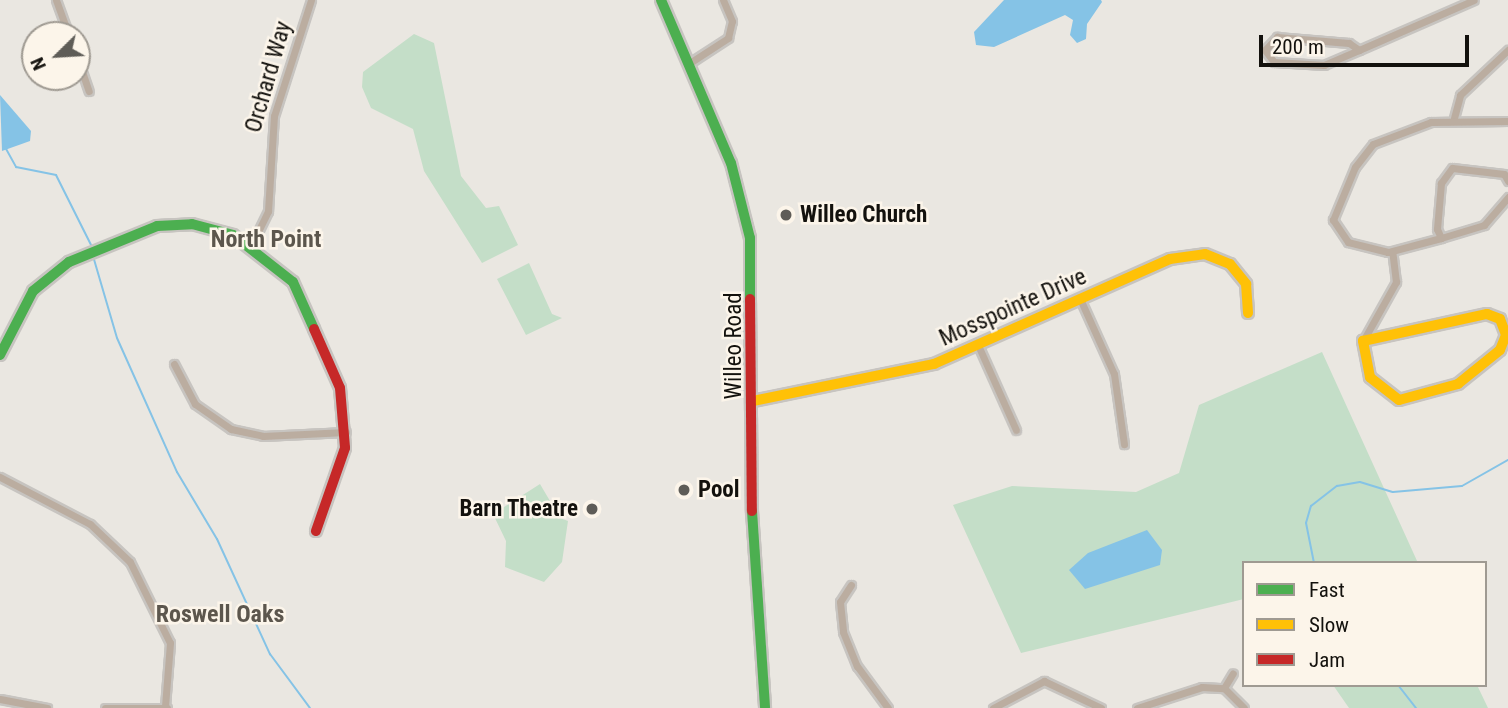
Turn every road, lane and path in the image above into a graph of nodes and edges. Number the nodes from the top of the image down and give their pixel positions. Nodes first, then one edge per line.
1 (56, 0) edge
2 (312, 0) edge
3 (661, 0) edge
4 (723, 0) edge
5 (1474, 0) edge
6 (64, 21) edge
7 (1359, 50) junction
8 (1508, 50) edge
9 (688, 64) junction
10 (1454, 118) junction
11 (1508, 121) edge
12 (1508, 181) edge
13 (1508, 197) edge
14 (1441, 238) junction
15 (251, 246) junction
16 (1392, 251) junction
17 (1081, 301) junction
18 (1248, 313) dead end
19 (1363, 341) junction
20 (978, 345) junction
21 (0, 355) edge
22 (174, 364) dead end
23 (753, 401) junction
24 (1016, 430) dead end
25 (346, 432) junction
26 (1124, 444) dead end
27 (0, 477) edge
28 (316, 531) dead end
29 (851, 586) dead end
30 (1233, 673) dead end
31 (1224, 688) junction
32 (0, 699) edge
33 (47, 708) edge
34 (105, 708) edge
35 (166, 708) edge
36 (765, 708) edge
37 (888, 708) edge
38 (993, 708) edge
39 (1101, 708) edge
40 (1137, 708) edge
41 (1244, 708) edge

1 - 6 street
2 - 15 street, Orchard Way
3 - 9 street, Willeo Road
4 - 9 street
5 - 7 street
7 - 7 street
8 - 10 street
9 - 23 street, Willeo Road
10 - 11 street
10 - 16 street
12 - 14 street
13 - 14 street
14 - 16 street
15 - 21 street
15 - 25 street
16 - 19 street
17 - 18 street, Mosspointe Drive
17 - 20 street, Mosspointe Drive
17 - 26 street
19 - 19 street
20 - 23 street, Mosspointe Drive
20 - 24 street
22 - 25 street
23 - 36 street, Willeo Road
25 - 28 street
27 - 35 street
29 - 37 street
30 - 31 street
31 - 40 street
31 - 41 street
32 - 33 street
34 - 35 street
38 - 39 street

